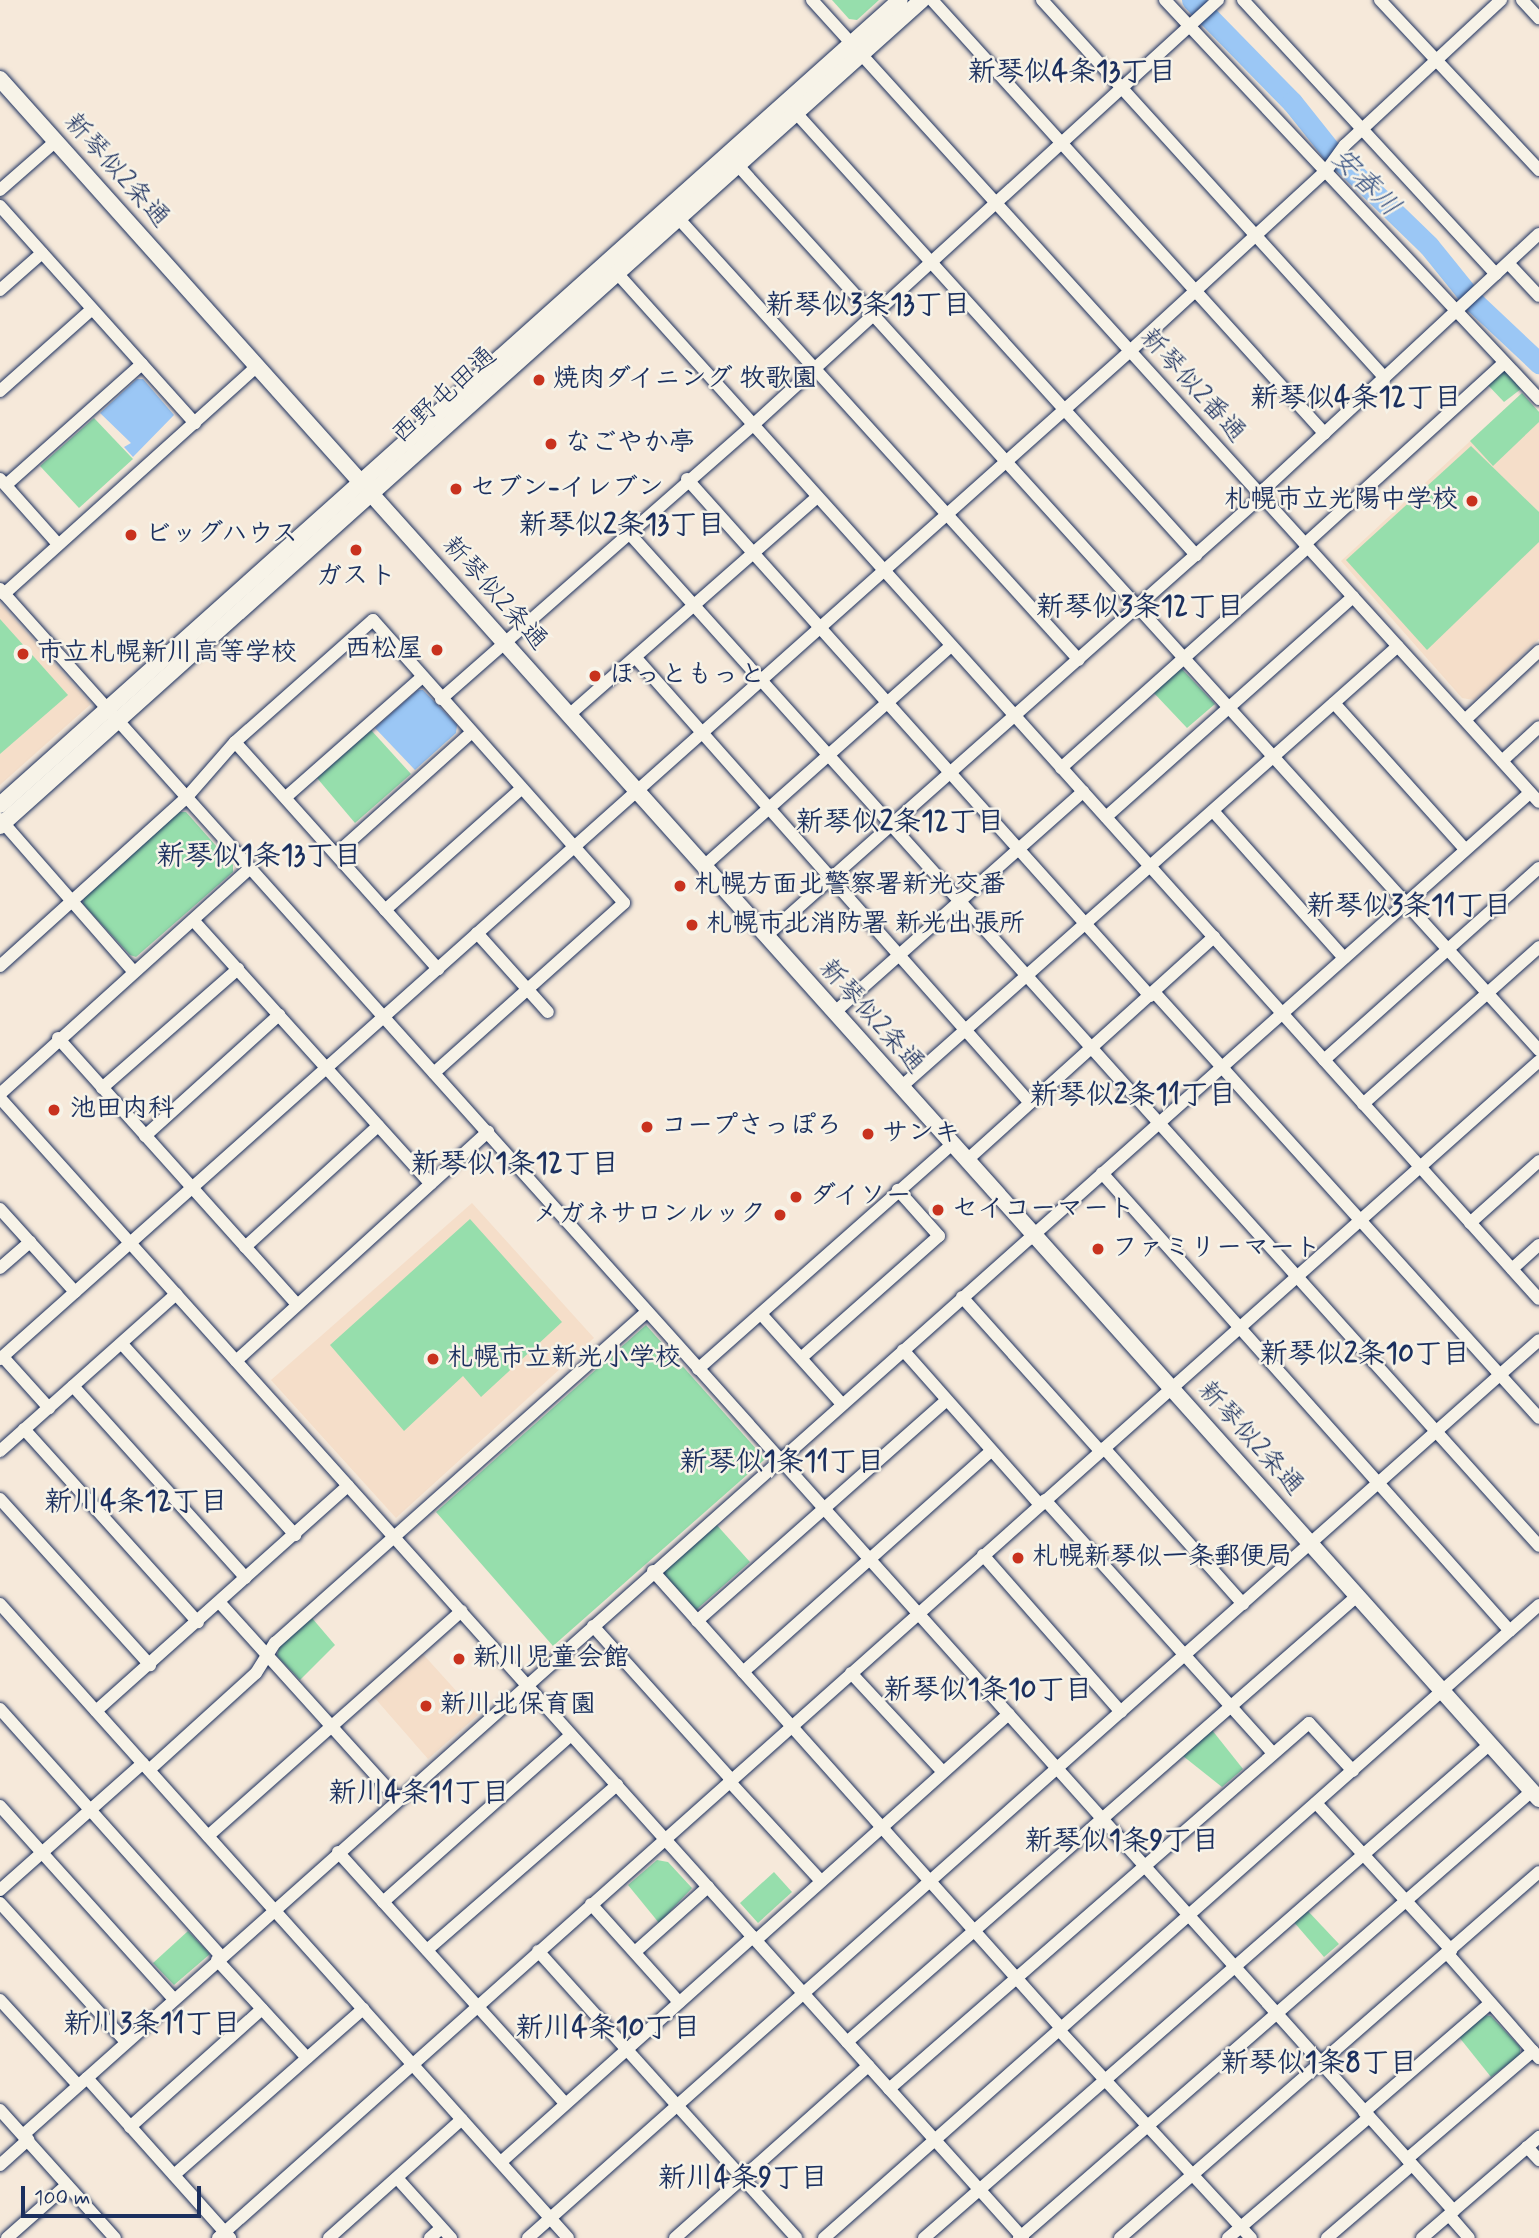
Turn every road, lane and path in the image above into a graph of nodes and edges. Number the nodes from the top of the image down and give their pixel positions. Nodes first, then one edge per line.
1 (812, 0) edge
2 (901, 0) edge
3 (922, 0) edge
4 (932, 0) edge
5 (1042, 0) edge
6 (1165, 0) edge
7 (1218, 0) edge
8 (1243, 0) edge
9 (1380, 0) edge
10 (1501, 0) edge
11 (1522, 0) edge
12 (1199, 18) junction
13 (1539, 18) edge
14 (858, 50) junction
15 (1436, 60) junction
16 (2, 84) edge
17 (1123, 88) junction
18 (797, 114) junction
19 (1361, 129) junction
20 (56, 141) junction
21 (1063, 144) junction
22 (733, 161) junction
23 (1333, 161) junction
24 (1539, 170) edge
25 (0, 190) edge
26 (998, 204) junction
27 (0, 206) edge
28 (679, 219) junction
29 (1539, 234) edge
30 (1256, 236) junction
31 (42, 253) junction
32 (931, 262) junction
33 (1508, 263) junction
34 (617, 273) junction
35 (1496, 274) junction
36 (0, 290) edge
37 (1196, 291) junction
38 (1539, 296) edge
39 (1461, 306) junction
40 (92, 309) junction
41 (873, 314) junction
42 (1130, 351) junction
43 (1504, 363) junction
44 (142, 365) junction
45 (257, 366) junction
46 (815, 367) junction
47 (1385, 378) junction
48 (0, 391) edge
49 (1539, 399) edge
50 (1064, 410) junction
51 (194, 423) junction
52 (753, 425) junction
53 (1325, 433) junction
54 (1006, 462) junction
55 (687, 479) junction
56 (3, 482) edge
57 (367, 489) junction
58 (1261, 495) junction
59 (817, 497) junction
60 (947, 514) junction
61 (628, 532) junction
62 (58, 544) junction
63 (1306, 546) junction
64 (754, 553) junction
65 (1196, 555) junction
66 (883, 571) junction
67 (2, 592) edge
68 (1353, 597) junction
69 (694, 605) junction
70 (1138, 608) junction
71 (820, 627) junction
72 (505, 643) junction
73 (951, 646) junction
74 (1398, 646) junction
75 (1539, 651) edge
76 (636, 658) junction
77 (1184, 658) junction
78 (1079, 660) junction
79 (421, 678) junction
80 (761, 679) junction
81 (441, 699) junction
82 (886, 702) junction
83 (1334, 703) junction
84 (1228, 708) junction
85 (113, 715) junction
86 (569, 715) junction
87 (1015, 717) junction
88 (1465, 720) junction
89 (1539, 727) edge
90 (702, 732) junction
91 (471, 733) junction
92 (236, 742) junction
93 (828, 754) junction
94 (1273, 757) junction
95 (1502, 761) junction
96 (1061, 768) junction
97 (948, 771) junction
98 (521, 789) junction
99 (636, 791) junction
100 (1083, 792) junction
101 (286, 797) junction
102 (1535, 797) edge
103 (186, 798) junction
104 (0, 805) edge
105 (768, 807) junction
106 (1213, 811) junction
107 (1106, 817) junction
108 (1, 823) edge
109 (890, 823) junction
110 (574, 847) junction
111 (1017, 848) junction
112 (1464, 848) junction
113 (336, 854) junction
114 (704, 866) junction
115 (1150, 866) junction
116 (1539, 868) edge
117 (249, 869) junction
118 (830, 877) junction
119 (959, 898) junction
120 (73, 902) junction
121 (1404, 902) junction
122 (385, 910) junction
123 (193, 920) junction
124 (1084, 922) junction
125 (477, 933) junction
126 (766, 936) junction
127 (1214, 937) junction
128 (1539, 947) edge
129 (1446, 948) junction
130 (899, 954) junction
131 (1344, 958) junction
132 (0, 966) edge
133 (438, 968) junction
134 (238, 969) junction
135 (134, 972) junction
136 (1026, 975) junction
137 (527, 989) junction
138 (1486, 992) junction
139 (1152, 994) junction
140 (548, 1012) dead end
141 (835, 1012) junction
142 (1282, 1013) junction
143 (279, 1016) junction
144 (383, 1017) junction
145 (965, 1029) junction
146 (58, 1038) junction
147 (1092, 1048) junction
148 (1539, 1050) edge
149 (1324, 1060) junction
150 (1539, 1060) edge
151 (1220, 1066) junction
152 (326, 1068) junction
153 (434, 1073) junction
154 (901, 1087) junction
155 (102, 1088) junction
156 (0, 1096) edge
157 (1030, 1103) junction
158 (1363, 1104) junction
159 (1158, 1120) junction
160 (378, 1126) junction
161 (488, 1132) junction
162 (145, 1136) junction
163 (952, 1144) junction
164 (967, 1160) junction
165 (1539, 1161) edge
166 (1420, 1167) junction
167 (1102, 1173) junction
168 (431, 1184) junction
169 (192, 1189) junction
170 (898, 1191) junction
171 (0, 1209) edge
172 (1361, 1219) junction
173 (1470, 1223) junction
174 (1033, 1234) junction
175 (30, 1242) junction
176 (130, 1244) junction
177 (1539, 1245) edge
178 (245, 1247) junction
179 (0, 1268) edge
180 (1512, 1269) junction
181 (1297, 1276) junction
182 (75, 1292) junction
183 (176, 1294) junction
184 (962, 1297) junction
185 (1539, 1299) edge
186 (297, 1304) junction
187 (647, 1312) junction
188 (761, 1314) junction
189 (1238, 1328) junction
190 (1539, 1340) edge
191 (122, 1343) junction
192 (903, 1350) junction
193 (801, 1357) junction
194 (2, 1358) edge
195 (236, 1362) junction
196 (698, 1369) junction
197 (1500, 1375) junction
198 (73, 1386) junction
199 (1171, 1388) junction
200 (946, 1401) junction
201 (842, 1404) junction
202 (49, 1408) junction
203 (1539, 1418) edge
204 (24, 1429) junction
205 (1438, 1431) junction
206 (1102, 1449) junction
207 (0, 1451) edge
208 (991, 1451) junction
209 (780, 1459) junction
210 (1378, 1484) junction
211 (348, 1486) junction
212 (0, 1499) edge
213 (1043, 1502) junction
214 (824, 1509) junction
215 (295, 1535) junction
216 (394, 1538) junction
217 (1311, 1544) junction
218 (1539, 1546) edge
219 (983, 1555) junction
220 (870, 1559) junction
221 (653, 1571) junction
222 (246, 1578) junction
223 (1357, 1595) junction
224 (220, 1603) junction
225 (0, 1604) edge
226 (1243, 1604) junction
227 (1539, 1605) edge
228 (461, 1612) junction
229 (918, 1614) junction
230 (10, 1616) junction
231 (697, 1621) junction
232 (198, 1622) junction
233 (0, 1625) edge
234 (593, 1626) junction
235 (1510, 1631) junction
236 (268, 1655) junction
237 (1185, 1655) junction
238 (150, 1665) junction
239 (743, 1672) junction
240 (850, 1673) junction
241 (526, 1685) junction
242 (1443, 1692) junction
243 (1230, 1705) junction
244 (0, 1709) edge
245 (96, 1711) junction
246 (1121, 1712) junction
247 (1009, 1714) junction
248 (330, 1726) junction
249 (791, 1727) junction
250 (571, 1735) junction
251 (1490, 1744) junction
252 (1273, 1753) junction
253 (146, 1766) junction
254 (1057, 1769) junction
255 (1353, 1771) junction
256 (943, 1772) junction
257 (730, 1780) junction
258 (617, 1786) junction
259 (1535, 1795) edge
260 (397, 1799) junction
261 (1316, 1803) junction
262 (0, 1807) edge
263 (90, 1810) junction
264 (1102, 1819) junction
265 (882, 1827) junction
266 (208, 1836) junction
267 (664, 1838) junction
268 (338, 1852) junction
269 (42, 1853) junction
270 (1363, 1853) junction
271 (1144, 1866) junction
272 (1539, 1872) edge
273 (821, 1881) junction
274 (929, 1881) junction
275 (708, 1887) junction
276 (0, 1890) edge
277 (1406, 1900) junction
278 (383, 1902) junction
279 (0, 1903) edge
280 (591, 1904) junction
281 (274, 1910) junction
282 (1188, 1916) junction
283 (974, 1930) junction
284 (754, 1939) junction
285 (427, 1950) junction
286 (538, 1951) junction
287 (635, 1952) junction
288 (1449, 1952) junction
289 (219, 1958) junction
290 (1235, 1967) junction
291 (1016, 1977) junction
292 (803, 1993) junction
293 (174, 1999) junction
294 (0, 2000) edge
295 (679, 2001) junction
296 (1489, 2004) junction
297 (476, 2007) junction
298 (262, 2009) junction
299 (363, 2009) junction
300 (1277, 2014) junction
301 (1060, 2029) junction
302 (126, 2042) junction
303 (847, 2042) junction
304 (626, 2048) junction
305 (1536, 2055) edge
306 (307, 2057) junction
307 (1321, 2063) junction
308 (412, 2064) junction
309 (868, 2066) junction
310 (1105, 2080) junction
311 (82, 2082) junction
312 (889, 2089) junction
313 (565, 2103) junction
314 (677, 2105) junction
315 (0, 2109) edge
316 (1367, 2114) junction
317 (462, 2119) junction
318 (1149, 2125) junction
319 (131, 2127) junction
320 (1539, 2137) edge
321 (25, 2138) junction
322 (934, 2140) junction
323 (1527, 2147) junction
324 (1539, 2161) edge
325 (501, 2162) junction
326 (1410, 2162) junction
327 (0, 2165) edge
328 (1193, 2174) junction
329 (174, 2175) junction
330 (397, 2178) junction
331 (742, 2178) junction
332 (67, 2185) junction
333 (979, 2189) junction
334 (1451, 2213) junction
335 (550, 2218) junction
336 (1241, 2227) junction
337 (441, 2228) junction
338 (224, 2236) edge
339 (1021, 2237) edge
340 (7, 2238) edge
341 (115, 2238) edge
342 (329, 2238) edge
343 (430, 2238) edge
344 (450, 2238) edge
345 (528, 2238) edge
346 (569, 2238) edge
347 (675, 2238) edge
348 (796, 2238) edge
349 (824, 2238) edge
350 (924, 2238) edge
351 (1120, 2238) edge
352 (1228, 2238) edge
353 (1251, 2238) edge
354 (1327, 2238) edge
355 (1422, 2238) edge
356 (1469, 2238) edge

1 - 14 street, 新琴似2番通
2 - 14 street, 西野屯田通
3 - 14 street, 西野屯田通
4 - 21 street
5 - 17 street
6 - 12 street
7 - 12 street
8 - 19 street
9 - 15 street
10 - 15 street
11 - 13 street
12 - 17 street
12 - 23 street
14 - 18 street, 西野屯田通
14 - 22 street, 西野屯田通
14 - 26 street, 新琴似2番通
15 - 19 street
15 - 24 street
16 - 20 street, 新琴似2条通
17 - 21 street
17 - 30 street
18 - 22 street, 西野屯田通
18 - 32 street
19 - 23 street
19 - 35 street
20 - 25 street
20 - 45 street, 新琴似2条通
21 - 26 street
21 - 37 street
22 - 28 street, 西野屯田通
22 - 41 street
22 - 57 street, 西野屯田通
23 - 30 street
23 - 39 street
26 - 32 street
26 - 42 street, 新琴似2番通
27 - 31 street
28 - 34 street, 西野屯田通
28 - 46 street
29 - 33 street
30 - 37 street
30 - 47 street
31 - 36 street
31 - 40 street
32 - 41 street
32 - 50 street
33 - 35 street
33 - 38 street
34 - 52 street
34 - 57 street, 西野屯田通
35 - 39 street
37 - 42 street
37 - 53 street
39 - 43 street
39 - 47 street
40 - 44 street
40 - 48 street
41 - 46 street
41 - 54 street
42 - 50 street
42 - 58 street, 新琴似2番通
43 - 49 street
43 - 63 street
44 - 51 street
44 - 56 street
45 - 51 street
45 - 57 street, 新琴似2条通
46 - 52 street
46 - 60 street
47 - 53 street
50 - 54 street
50 - 65 street
51 - 62 street
52 - 55 street
52 - 59 street
53 - 58 street
54 - 60 street
54 - 70 street
55 - 61 street
55 - 64 street
56 - 62 street
57 - 72 street, 新琴似2条通
57 - 85 street, 西野屯田通
58 - 63 street, 新琴似2番通
58 - 65 street
59 - 64 street
59 - 66 street
60 - 66 street
60 - 78 street
61 - 69 street
61 - 72 street
62 - 67 street
63 - 68 street, 新琴似2番通
63 - 77 street
64 - 69 street
64 - 71 street
65 - 70 street
66 - 71 street
66 - 73 street
67 - 85 street
68 - 74 street, 新琴似2番通
68 - 84 street
69 - 76 street
69 - 80 street
70 - 77 street
70 - 78 street
71 - 80 street
71 - 82 street
72 - 81 street
72 - 86 street, 新琴似2条通
73 - 82 street
73 - 87 street
74 - 83 street
74 - 88 street, 新琴似2番通
75 - 88 street
76 - 86 street
76 - 90 street
77 - 84 street
77 - 96 street
78 - 87 street
79 - 81 street
79 - 92 street
79 - 101 street
80 - 90 street
80 - 93 street
81 - 91 street
82 - 93 street
82 - 97 street
83 - 94 street
83 - 112 street
84 - 94 street
84 - 107 street
85 - 103 street
85 - 104 street, 西野屯田通
85 - 108 street, 西野屯田通
86 - 99 street, 新琴似2条通
87 - 96 street
87 - 97 street
88 - 95 street, 新琴似2番通
89 - 95 street
90 - 99 street
90 - 105 street
91 - 98 street
91 - 113 street
92 - 101 street
92 - 103 street
93 - 105 street
93 - 109 street
94 - 106 street
94 - 121 street
95 - 102 street, 新琴似2番通
96 - 100 street
97 - 109 street
97 - 111 street
98 - 110 street
98 - 122 street
99 - 110 street
99 - 114 street, 新琴似2条通
100 - 107 street
100 - 111 street
101 - 113 street
102 - 112 street
103 - 117 street
103 - 120 street
105 - 114 street
105 - 118 street
106 - 115 street
106 - 131 street
107 - 115 street
108 - 120 street
109 - 118 street
109 - 119 street
110 - 125 street
110 - 137 street
111 - 119 street
111 - 124 street
112 - 121 street
113 - 122 street
114 - 126 street, 新琴似2条通
115 - 124 street
115 - 127 street
116 - 129 street
117 - 123 street
117 - 144 street
118 - 126 street
118 - 130 street
119 - 130 street
119 - 136 street
120 - 132 street
120 - 135 street
121 - 129 street
121 - 131 street
122 - 133 street
123 - 134 street
123 - 135 street
124 - 136 street
124 - 139 street
125 - 133 street
125 - 137 street
126 - 141 street, 新琴似2条通
127 - 139 street
127 - 142 street
128 - 138 street
129 - 138 street
129 - 149 street
130 - 141 street
130 - 145 street
131 - 142 street
133 - 144 street
134 - 143 street
134 - 155 street
135 - 146 street
136 - 145 street
136 - 147 street
137 - 140 street
137 - 153 street
138 - 148 street
138 - 158 street
139 - 147 street
139 - 151 street
141 - 154 street, 新琴似2条通
142 - 149 street
142 - 151 street
143 - 152 street
143 - 162 street
144 - 152 street
144 - 153 street
145 - 154 street
145 - 157 street
146 - 155 street
146 - 156 street
147 - 157 street
147 - 159 street
149 - 158 street
150 - 166 street
151 - 159 street
151 - 172 street
152 - 160 street
152 - 169 street
153 - 161 street
154 - 163 street, 新琴似2条通
155 - 162 street
156 - 176 street
157 - 164 street
158 - 166 street
159 - 167 street
159 - 181 street
160 - 168 street
160 - 178 street
161 - 168 street
161 - 187 street
162 - 169 street
163 - 164 street, 新琴似2条通
163 - 170 street
164 - 174 street, 新琴似2条通
165 - 173 street
166 - 172 street
166 - 173 street
167 - 174 street
167 - 189 street
168 - 186 street
169 - 176 street
169 - 178 street
170 - 188 street
170 - 193 street
171 - 175 street
172 - 181 street
172 - 197 street
173 - 180 street
174 - 184 street
174 - 199 street, 新琴似2条通
175 - 179 street
175 - 182 street
176 - 182 street
176 - 183 street
177 - 180 street
178 - 186 street
180 - 185 street
181 - 189 street
181 - 205 street
182 - 194 street
183 - 191 street
183 - 195 street
184 - 192 street
184 - 206 street
186 - 195 street
187 - 196 street
187 - 216 street
188 - 193 street
188 - 196 street
189 - 199 street
189 - 210 street
190 - 197 street
191 - 198 street
191 - 215 street
192 - 200 street
192 - 201 street
193 - 201 street
194 - 202 street
195 - 211 street
196 - 209 street
197 - 203 street
197 - 205 street
198 - 202 street
198 - 222 street
199 - 206 street
199 - 217 street, 新琴似2条通
200 - 208 street
200 - 214 street
201 - 209 street
202 - 204 street
204 - 207 street
204 - 232 street
205 - 210 street
205 - 218 street
206 - 213 street
206 - 226 street
208 - 213 street
208 - 220 street
209 - 214 street
209 - 221 street
210 - 217 street
210 - 235 street
211 - 215 street
211 - 216 street
212 - 238 street
213 - 219 street
213 - 237 street
214 - 220 street
214 - 231 street
215 - 222 street
216 - 228 street
216 - 236 street
217 - 223 street, 新琴似2条通
217 - 226 street
219 - 229 street
219 - 246 street
220 - 229 street
220 - 239 street
221 - 231 street
221 - 234 street
222 - 224 street
223 - 242 street, 新琴似2条通
223 - 243 street
224 - 232 street
224 - 236 street
225 - 230 street
226 - 237 street
227 - 235 street
228 - 241 street
228 - 248 street
229 - 240 street
229 - 247 street
230 - 233 street
230 - 245 street
231 - 239 street
232 - 238 street
234 - 241 street
234 - 257 street
235 - 242 street
236 - 248 street
236 - 253 street
237 - 243 street
237 - 246 street
238 - 245 street
239 - 249 street
240 - 249 street
240 - 256 street
241 - 250 street
241 - 260 street
242 - 251 street, 新琴似2条通
242 - 255 street
243 - 252 street
243 - 264 street
244 - 263 street
245 - 253 street
246 - 254 street
247 - 254 street
247 - 256 street
248 - 260 street
248 - 266 street
249 - 257 street
249 - 265 street
250 - 258 street
250 - 278 street
251 - 259 street, 新琴似2条通
251 - 270 street
252 - 255 street
252 - 271 street
253 - 263 street
253 - 266 street
254 - 264 street
254 - 274 street
255 - 261 street
256 - 265 street
257 - 267 street
257 - 273 street
258 - 267 street
258 - 285 street
259 - 277 street
260 - 268 street
261 - 270 street
261 - 282 street
262 - 269 street
263 - 269 street
263 - 289 street
264 - 271 street
264 - 283 street
265 - 273 street
265 - 274 street
266 - 281 street
267 - 275 street
267 - 280 street
268 - 278 street
268 - 281 street
269 - 276 street
269 - 293 street
270 - 277 street
270 - 290 street
271 - 282 street
271 - 291 street
272 - 288 street
273 - 284 street
274 - 283 street
274 - 292 street
275 - 284 street
275 - 287 street
277 - 288 street
277 - 300 street
278 - 285 street
279 - 302 street
280 - 286 street
280 - 287 street
281 - 289 street
281 - 299 street
282 - 290 street
282 - 301 street
283 - 291 street
283 - 303 street
284 - 292 street
284 - 295 street
285 - 297 street
286 - 297 street
286 - 304 street
287 - 295 street
288 - 296 street
288 - 307 street
289 - 293 street
289 - 298 street
290 - 300 street
290 - 310 street
291 - 301 street
291 - 312 street
292 - 303 street
292 - 314 street
293 - 302 street
294 - 311 street
295 - 304 street
296 - 305 street
296 - 316 street
297 - 308 street
297 - 313 street
298 - 306 street
298 - 319 street
299 - 306 street
299 - 308 street
300 - 307 street
300 - 318 street
301 - 310 street
301 - 322 street
302 - 311 street
303 - 309 street
304 - 313 street
304 - 314 street
305 - 326 street
306 - 329 street
307 - 316 street
307 - 328 street
308 - 317 street
308 - 338 street
309 - 312 street
309 - 331 street
310 - 318 street
310 - 333 street
311 - 319 street
311 - 321 street
312 - 322 street
313 - 325 street
314 - 331 street
314 - 335 street
315 - 321 street
316 - 326 street
316 - 336 street
317 - 325 street
317 - 330 street
318 - 328 street
318 - 339 street
319 - 329 street
320 - 323 street
321 - 327 street
321 - 332 street
322 - 333 street
322 - 349 street
323 - 324 street
323 - 334 street
325 - 335 street
326 - 334 street
326 - 354 street
328 - 336 street
328 - 351 street
329 - 338 street
330 - 337 street
330 - 342 street
331 - 347 street
331 - 348 street
332 - 340 street
332 - 341 street
333 - 339 street
333 - 350 street
334 - 355 street
334 - 356 street
335 - 345 street
335 - 346 street
336 - 352 street
336 - 353 street
337 - 343 street
337 - 344 street

